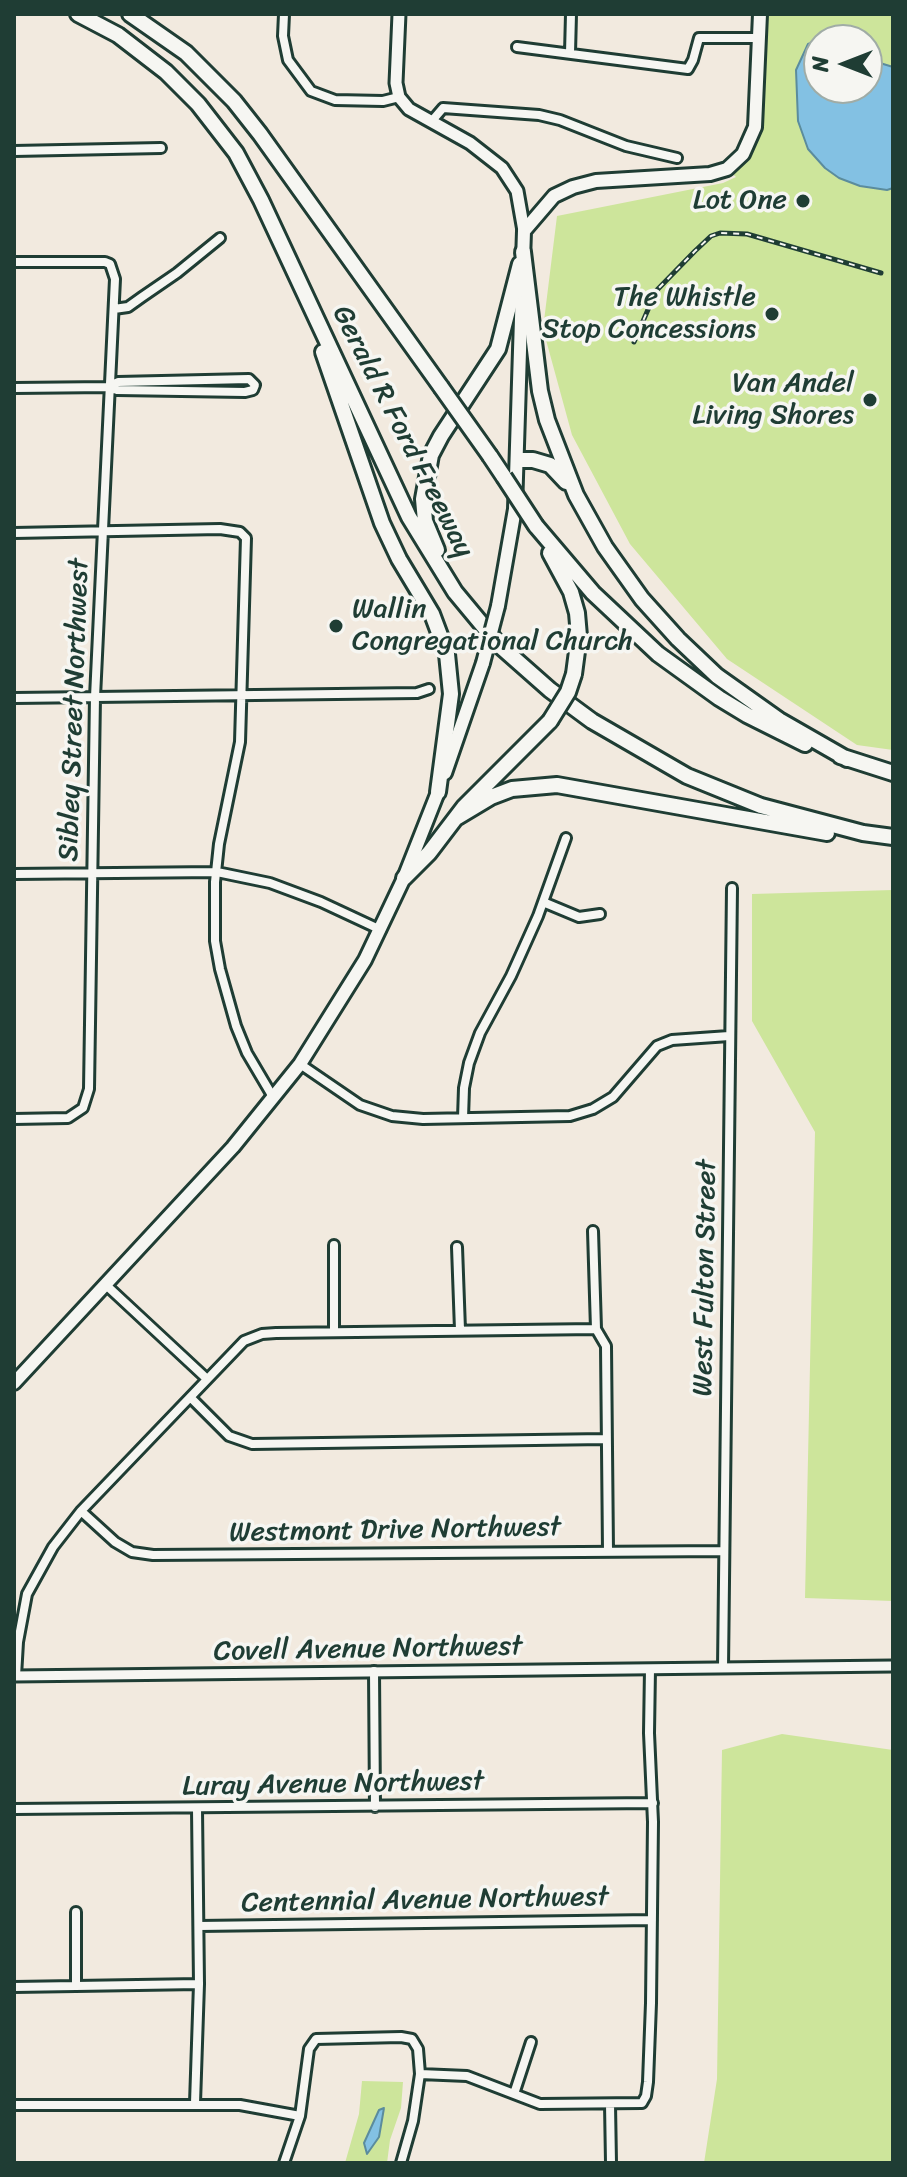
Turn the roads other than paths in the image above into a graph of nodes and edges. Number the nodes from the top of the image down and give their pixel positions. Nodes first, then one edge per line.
1 (78, 14) edge
2 (130, 14) edge
3 (284, 14) edge
4 (399, 14) edge
5 (571, 14) edge
6 (760, 14) edge
7 (760, 38) junction
8 (517, 47) dead end
9 (570, 53) junction
10 (399, 97) junction
11 (431, 122) junction
12 (161, 148) dead end
13 (14, 151) edge
14 (677, 158) dead end
15 (524, 231) junction
16 (220, 238) dead end
17 (523, 252) junction
18 (14, 262) edge
19 (304, 295) junction
20 (114, 309) junction
21 (255, 385) dead end
22 (108, 387) junction
23 (14, 388) edge
24 (518, 460) junction
25 (576, 495) junction
26 (537, 528) junction
27 (103, 531) junction
28 (14, 533) edge
29 (474, 615) junction
30 (429, 689) dead end
31 (242, 695) junction
32 (95, 697) junction
33 (14, 698) edge
34 (847, 759) junction
35 (893, 773) edge
36 (438, 792) junction
37 (456, 818) junction
38 (893, 837) edge
39 (566, 838) dead end
40 (893, 844) edge
41 (217, 872) junction
42 (92, 873) junction
43 (14, 874) edge
44 (404, 878) junction
45 (732, 888) dead end
46 (543, 902) junction
47 (600, 914) dead end
48 (381, 930) junction
49 (729, 1036) junction
50 (300, 1064) junction
51 (273, 1097) junction
52 (463, 1118) junction
53 (14, 1119) edge
54 (593, 1231) dead end
55 (334, 1245) dead end
56 (457, 1247) dead end
57 (106, 1285) junction
58 (596, 1329) junction
59 (460, 1330) junction
60 (334, 1332) junction
61 (207, 1379) junction
62 (14, 1383) edge
63 (191, 1398) junction
64 (605, 1439) junction
65 (81, 1511) junction
66 (608, 1551) junction
67 (724, 1551) junction
68 (893, 1666) edge
69 (723, 1668) junction
70 (650, 1669) junction
71 (374, 1671) junction
72 (15, 1676) edge
73 (653, 1803) junction
74 (375, 1807) junction
75 (14, 1809) edge
76 (197, 1809) junction
77 (76, 1912) dead end
78 (652, 1920) junction
79 (199, 1926) junction
80 (199, 1984) junction
81 (76, 1986) junction
82 (14, 1987) edge
83 (531, 2042) dead end
84 (420, 2074) junction
85 (514, 2094) junction
86 (195, 2103) junction
87 (610, 2104) junction
88 (14, 2105) edge
89 (300, 2116) junction
90 (284, 2163) edge
91 (401, 2163) edge
92 (611, 2163) edge

1 - 19 highway, Gerald R Ford Freeway
2 - 26 highway, Gerald R Ford Freeway, bridge
3 - 10 street
4 - 10 main road
5 - 9 street
6 - 7 main road
7 - 9 street
7 - 15 main road
8 - 9 street
10 - 11 main road
11 - 14 street
11 - 15 main road
12 - 13 street
15 - 17 main road
16 - 20 street
17 - 24 main road
17 - 25 highway
17 - 29 highway
18 - 20 street, Sibley Street Northwest
19 - 29 highway, Gerald R Ford Freeway
19 - 36 highway
20 - 22 street, Sibley Street Northwest
21 - 22 street
22 - 23 street
22 - 27 street, Sibley Street Northwest
24 - 25 highway
24 - 36 main road, bridge
25 - 34 highway
26 - 34 highway, Gerald R Ford Freeway
26 - 37 highway, bridge
27 - 28 street
27 - 31 street
27 - 32 street, Sibley Street Northwest
29 - 38 highway, Gerald R Ford Freeway
30 - 31 street
31 - 32 street
31 - 41 street
32 - 33 street
32 - 42 street, Sibley Street Northwest
34 - 35 highway, Gerald R Ford Freeway
36 - 44 main road
37 - 40 highway
37 - 44 highway
39 - 46 street
41 - 42 street
41 - 48 street
41 - 51 street
42 - 43 street
42 - 53 street, Sibley Street Northwest
44 - 48 main road
45 - 49 street, West Fulton Street
46 - 47 street
46 - 52 street
48 - 50 main road
49 - 52 street
49 - 67 street, West Fulton Street
50 - 51 main road
50 - 52 street
51 - 57 main road
54 - 58 street
55 - 60 street
56 - 59 street
57 - 61 street
57 - 62 main road
58 - 59 street
58 - 64 street
59 - 60 street
60 - 61 street
61 - 63 street
63 - 64 street
63 - 65 street
64 - 66 street
65 - 66 street, Westmont Drive Northwest
65 - 72 street
66 - 67 street, Westmont Drive Northwest
67 - 69 street, West Fulton Street
68 - 69 street, Covell Avenue Northwest
69 - 70 street, Covell Avenue Northwest
70 - 71 street, Covell Avenue Northwest
70 - 73 street
71 - 72 street, Covell Avenue Northwest
71 - 74 street
73 - 74 street, Luray Avenue Northwest
73 - 78 street
74 - 76 street, Luray Avenue Northwest
75 - 76 street, Luray Avenue Northwest
76 - 79 street
77 - 81 street
78 - 79 street, Centennial Avenue Northwest
78 - 87 street
79 - 80 street
80 - 81 street
80 - 86 street
81 - 82 street
83 - 85 street
84 - 85 street
84 - 89 street
84 - 91 street
85 - 87 street
86 - 88 street
86 - 89 street
87 - 92 street
89 - 90 street

